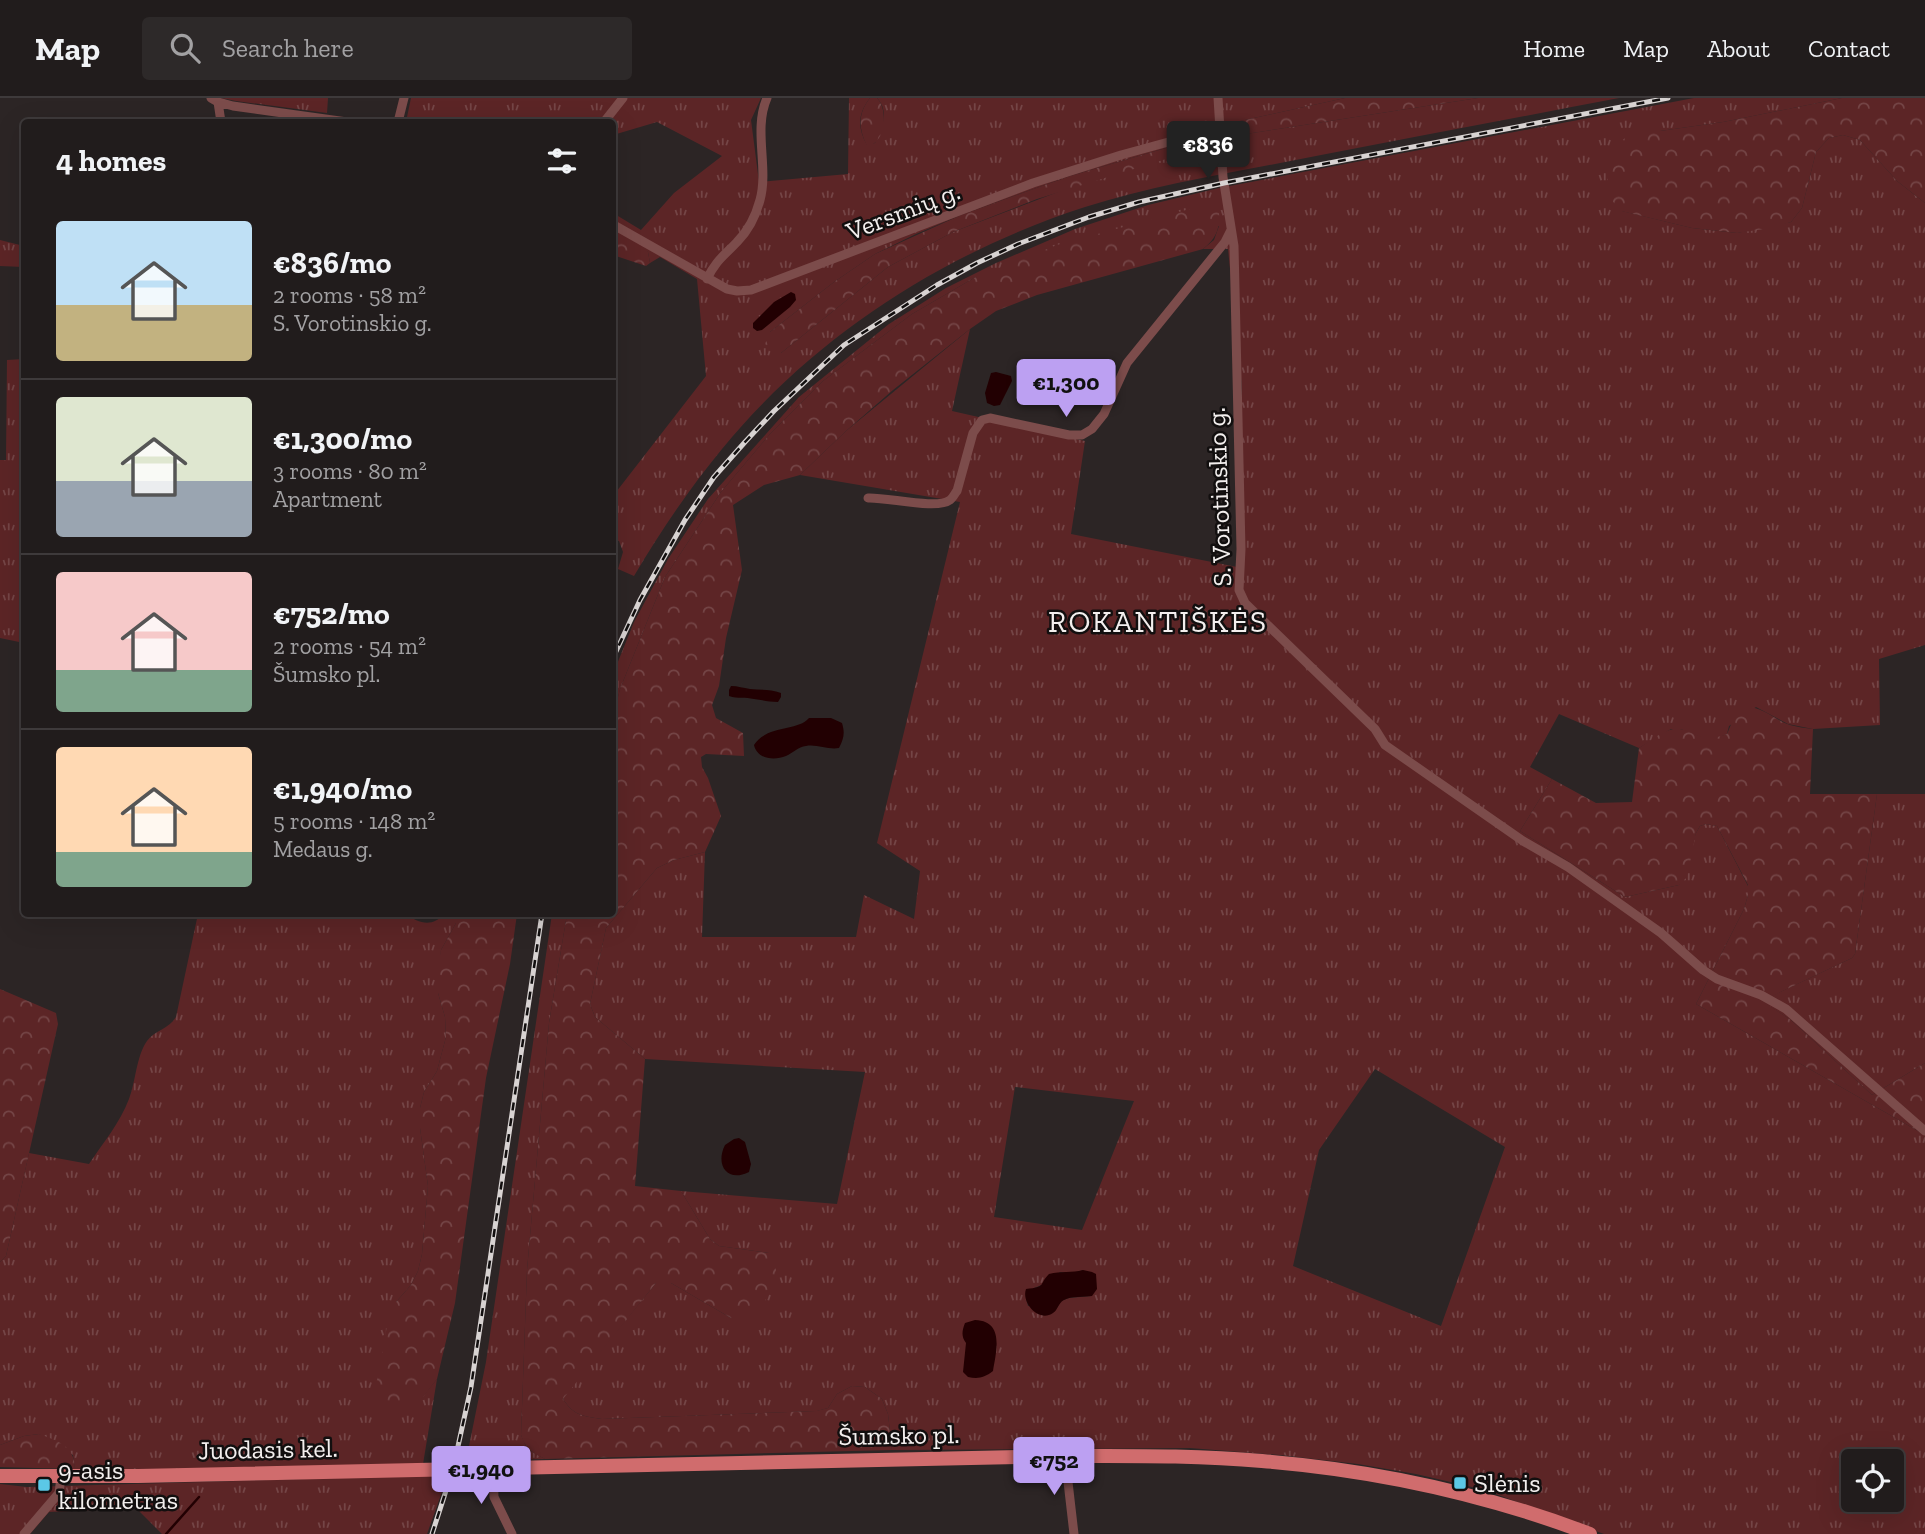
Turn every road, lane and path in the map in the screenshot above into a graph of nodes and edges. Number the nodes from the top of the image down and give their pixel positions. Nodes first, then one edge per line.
1 (404, 98) edge
2 (624, 98) edge
3 (767, 98) edge
4 (1218, 98) edge
5 (214, 100) edge
6 (219, 119) edge
7 (325, 119) edge
8 (399, 119) edge
9 (606, 119) edge
10 (1220, 130) junction
11 (616, 226) edge
12 (1232, 229) junction
13 (707, 279) junction
14 (868, 498) dead end
15 (1925, 1131) edge
16 (1065, 1456) junction
17 (453, 1469) joint
18 (493, 1469) junction
19 (0, 1476) edge
20 (61, 1477) junction
21 (24, 1534) edge
22 (512, 1534) edge
23 (1074, 1534) edge
24 (1590, 1534) edge

1 - 8 street
2 - 9 street
3 - 13 street
4 - 10 street, S. Vorotinskio g.
5 - 6 street
5 - 7 street
10 - 12 street, S. Vorotinskio g.
10 - 13 street, Versmių g.
11 - 13 street, Versmių g.
12 - 14 street
12 - 15 street, S. Vorotinskio g.
16 - 18 main road, Šumsko pl.
16 - 23 street
16 - 24 main road, Šumsko pl.
17 - 18 main road, Šumsko pl.
17 - 20 main road, Juodasis kel.
18 - 22 street
19 - 20 main road, Juodasis kel.
20 - 21 street

